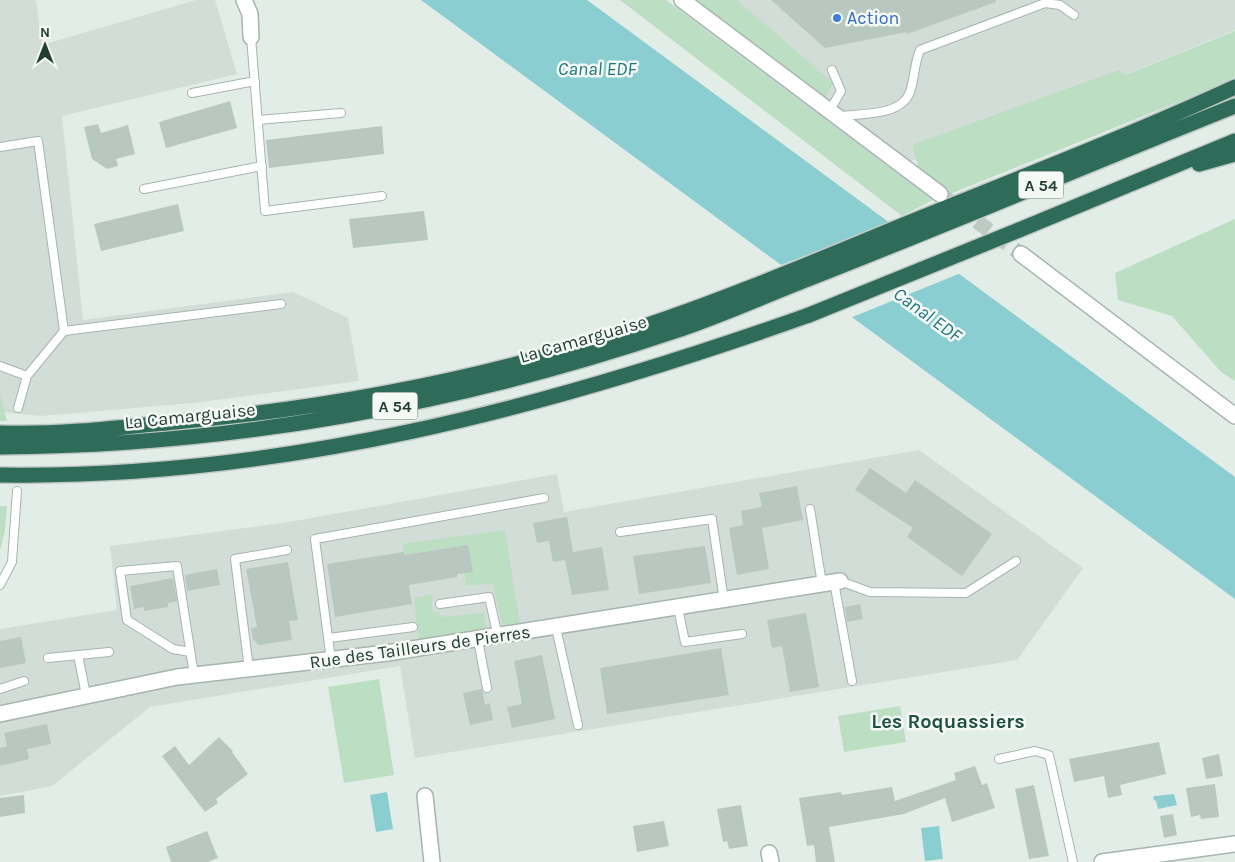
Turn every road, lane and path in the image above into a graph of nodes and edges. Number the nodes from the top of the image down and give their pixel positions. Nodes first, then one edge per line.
1 (244, 0) edge
2 (682, 0) edge
3 (1074, 15) dead end
4 (251, 37) joint
5 (832, 70) dead end
6 (255, 82) junction
7 (1235, 87) edge
8 (192, 93) dead end
9 (1235, 106) edge
10 (341, 113) dead end
11 (833, 113) junction
12 (258, 120) junction
13 (1153, 122) junction
14 (1235, 140) edge
15 (0, 147) edge
16 (1235, 154) edge
17 (262, 166) junction
18 (144, 189) dead end
19 (1114, 190) junction
20 (940, 194) tunnel mouth
21 (382, 196) dead end
22 (942, 226) junction
23 (1021, 254) tunnel mouth
24 (769, 287) junction
25 (281, 304) dead end
26 (64, 331) junction
27 (0, 366) edge
28 (27, 376) junction
29 (18, 408) dead end
30 (1235, 416) edge
31 (0, 433) edge
32 (0, 447) edge
33 (0, 476) edge
34 (17, 491) dead end
35 (544, 498) dead end
36 (810, 509) dead end
37 (620, 532) dead end
38 (288, 550) dead end
39 (1016, 560) dead end
40 (832, 582) junction
41 (0, 585) edge
42 (724, 600) junction
43 (440, 604) dead end
44 (678, 608) junction
45 (413, 627) dead end
46 (556, 628) junction
47 (742, 634) dead end
48 (498, 637) junction
49 (329, 638) junction
50 (478, 640) junction
51 (109, 652) dead end
52 (190, 652) junction
53 (78, 655) junction
54 (48, 658) dead end
55 (331, 660) junction
56 (249, 669) junction
57 (194, 675) junction
58 (852, 681) dead end
59 (24, 682) dead end
60 (487, 688) dead end
61 (0, 689) edge
62 (86, 696) junction
63 (0, 714) edge
64 (578, 725) dead end
65 (999, 759) dead end
66 (425, 796) dead end
67 (1235, 844) edge
68 (432, 862) edge
69 (1073, 862) edge
70 (1102, 862) edge

1 - 4 street
2 - 11 street
3 - 11 lane
4 - 6 lane
5 - 11 lane
6 - 8 lane
6 - 12 lane
7 - 13 highway
9 - 22 highway, La Camarguaise / A 54
10 - 12 lane
11 - 20 street
12 - 17 lane
13 - 22 highway
13 - 24 highway
14 - 19 highway, A 54
15 - 26 lane
16 - 19 highway
17 - 18 lane
17 - 21 lane
19 - 33 highway, A 54, bridge
22 - 24 highway, La Camarguaise / A 54
23 - 30 street
24 - 31 highway
24 - 32 highway, La Camarguaise / A 54
25 - 26 lane
26 - 28 lane
27 - 28 lane
28 - 29 lane
34 - 41 lane
35 - 49 lane
36 - 40 lane
37 - 42 lane
38 - 56 lane
39 - 40 lane
40 - 42 street, Rue des Tailleurs de Pierres
40 - 58 lane
42 - 44 street, Rue des Tailleurs de Pierres
43 - 48 lane
44 - 46 street, Rue des Tailleurs de Pierres
44 - 47 lane
45 - 49 lane
46 - 48 street, Rue des Tailleurs de Pierres
46 - 64 lane
48 - 50 street, Rue des Tailleurs de Pierres
49 - 55 lane
50 - 55 street, Rue des Tailleurs de Pierres
50 - 60 lane
51 - 53 lane
52 - 52 lane
52 - 57 lane
53 - 54 lane
53 - 62 lane
55 - 56 street, Rue des Tailleurs de Pierres
56 - 57 street, Rue des Tailleurs de Pierres
57 - 62 street, Rue des Tailleurs de Pierres
59 - 61 lane
62 - 63 street, Rue des Tailleurs de Pierres
65 - 69 lane
66 - 68 street
67 - 70 street

